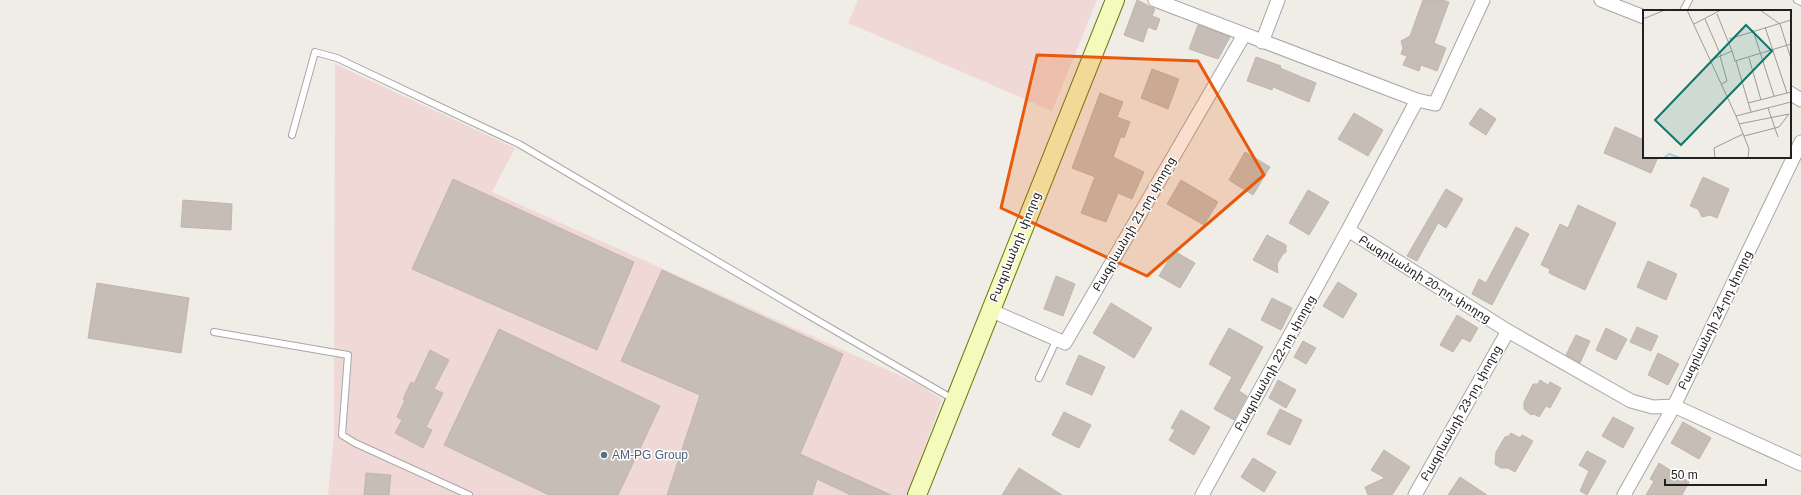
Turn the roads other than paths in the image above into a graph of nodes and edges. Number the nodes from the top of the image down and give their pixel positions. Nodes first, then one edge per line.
1 (1115, 0) edge
2 (1155, 0) edge
3 (1278, 0) edge
4 (1483, 0) edge
5 (1602, 0) edge
6 (1688, 0) edge
7 (1797, 0) edge
8 (1801, 2) edge
9 (1683, 10) edge
10 (1643, 17) edge
11 (1244, 35) junction
12 (1262, 42) junction
13 (1791, 94) edge
14 (1417, 100) junction
15 (1801, 100) edge
16 (292, 135) dead end
17 (1801, 142) edge
18 (1348, 230) junction
19 (990, 310) junction
20 (1508, 331) junction
21 (214, 332) dead end
22 (1057, 339) junction
23 (1039, 378) dead end
24 (955, 400) junction
25 (1674, 406) junction
26 (1801, 464) edge
27 (469, 495) edge
28 (917, 495) edge
29 (1202, 495) edge
30 (1415, 495) edge
31 (1624, 495) edge

1 - 19 main road, Բագրևանդի փողոց
2 - 11 street
3 - 12 street
4 - 14 street
5 - 10 street
6 - 9 lane
7 - 8 lane
11 - 12 street
11 - 22 street, Բագրևանդի 21-րդ փողոց
12 - 14 street
13 - 15 street
14 - 18 street, Բագրևանդի 20-րդ փողոց
16 - 24 lane
17 - 25 street, Բագրևանդի 24-րդ փողոց
18 - 20 street, Բագրևանդի 20-րդ փողոց
18 - 29 street, Բագրևանդի 22-րդ փողոց
19 - 22 street
19 - 24 main road, Բագրևանդի փողոց
20 - 25 street, Բագրևանդի 20-րդ փողոց
20 - 30 street, Բագրևանդի 23-րդ փողոց
21 - 27 lane
22 - 23 lane
24 - 28 main road, Բագրևանդի փողոց
25 - 26 street, Բագրևանդի 20-րդ փողոց
25 - 31 street, Բագրևանդի 24-րդ փողոց

